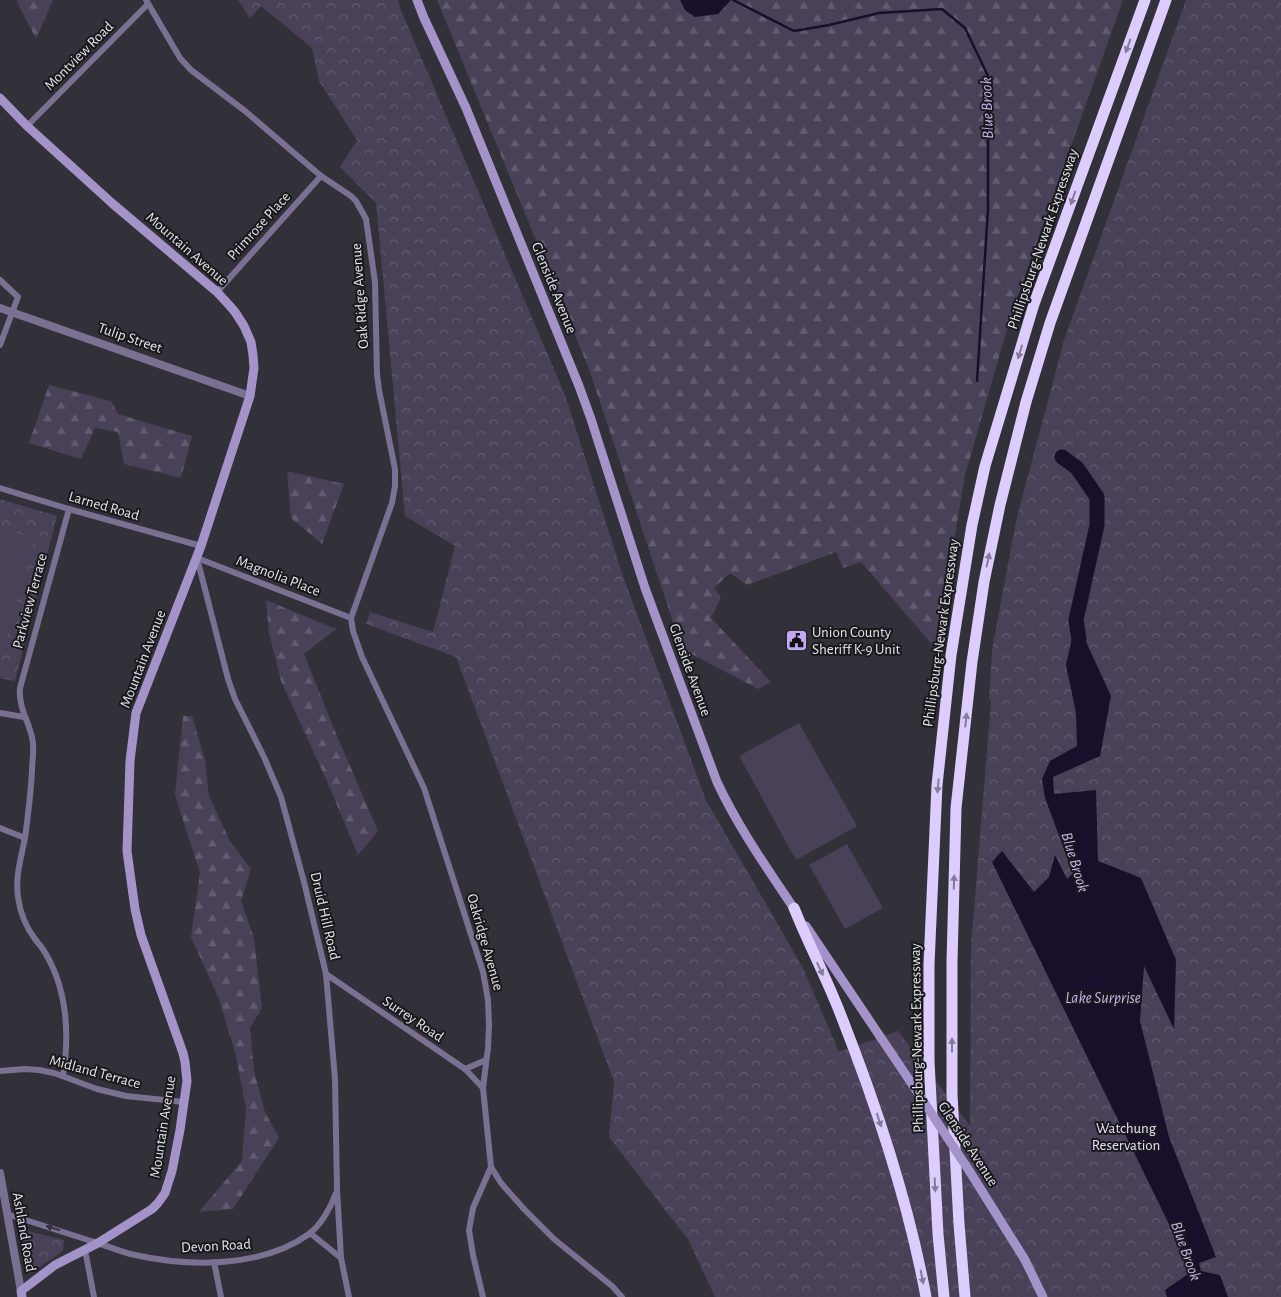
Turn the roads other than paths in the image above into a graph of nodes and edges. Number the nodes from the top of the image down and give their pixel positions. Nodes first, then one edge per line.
1 (417, 0) edge
2 (1145, 0) edge
3 (1166, 0) edge
4 (147, 2) edge
5 (0, 98) edge
6 (27, 126) junction
7 (320, 176) junction
8 (0, 280) edge
9 (216, 292) junction
10 (0, 308) edge
11 (13, 312) junction
12 (0, 346) edge
13 (250, 396) junction
14 (0, 488) edge
15 (69, 509) junction
16 (201, 546) junction
17 (197, 558) junction
18 (351, 618) junction
19 (0, 713) edge
20 (24, 717) junction
21 (0, 828) edge
22 (24, 838) junction
23 (794, 908) junction
24 (326, 974) junction
25 (486, 1060) junction
26 (465, 1069) junction
27 (0, 1070) edge
28 (63, 1076) junction
29 (483, 1088) junction
30 (184, 1102) junction
31 (491, 1167) junction
32 (0, 1173) edge
33 (337, 1189) junction
34 (4, 1213) edge
35 (310, 1233) junction
36 (98, 1243) junction
37 (84, 1250) junction
38 (341, 1258) junction
39 (214, 1262) junction
40 (21, 1294) edge
41 (94, 1297) edge
42 (221, 1297) edge
43 (349, 1297) edge
44 (483, 1297) edge
45 (622, 1297) edge
46 (926, 1297) edge
47 (944, 1297) edge
48 (965, 1297) edge
49 (1043, 1297) edge

1 - 23 main road, Glenside Avenue
2 -> 47 highway, Phillipsburg-Newark Expressway
48 -> 3 highway
4 - 6 street, Montview Road
4 - 7 street, Oak Ridge Avenue
5 - 6 main road, Mountain Avenue
6 - 9 main road, Mountain Avenue
7 - 9 street, Primrose Place
7 - 18 street, Oak Ridge Avenue
8 - 11 street
9 - 13 main road, Mountain Avenue
10 - 11 street, Tulip Street
11 - 12 street
11 - 13 street, Tulip Street
13 - 16 main road, Mountain Avenue
14 - 15 street, Larned Road
15 - 16 street, Larned Road
15 - 20 street, Parkview Terrace
16 - 17 main road, Mountain Avenue
17 - 18 street, Magnolia Place
17 - 24 street, Druid Hill Road
17 - 30 main road, Mountain Avenue
18 - 25 street, Oakridge Avenue
19 - 20 street
20 - 22 street, Parkview Terrace
21 - 22 street
22 - 28 street, Parkview Terrace
23 -> 46 highway
23 - 49 main road, Glenside Avenue, bridge
24 - 26 street, Surrey Road
24 - 33 street, Druid Hill Road
25 - 26 street
25 - 29 street, Oakridge Avenue
26 - 29 street, Surrey Road
27 - 28 street, Midland Terrace
28 - 30 street, Midland Terrace
29 - 31 street, Oakridge Avenue
30 - 36 main road, Mountain Avenue
31 - 44 street
31 - 45 street, Oakridge Avenue
32 - 34 street, Ashland Road
33 - 35 street, Devon Road
33 - 38 street, Druid Hill Road
36 -> 34 street, Devon Road
34 - 40 street, Ashland Road
35 - 38 street
35 - 39 street, Devon Road
36 - 37 main road, Mountain Avenue
36 - 39 street, Devon Road
37 - 40 main road, Mountain Avenue
37 - 41 street
38 - 43 street, Druid Hill Road
39 - 42 street

